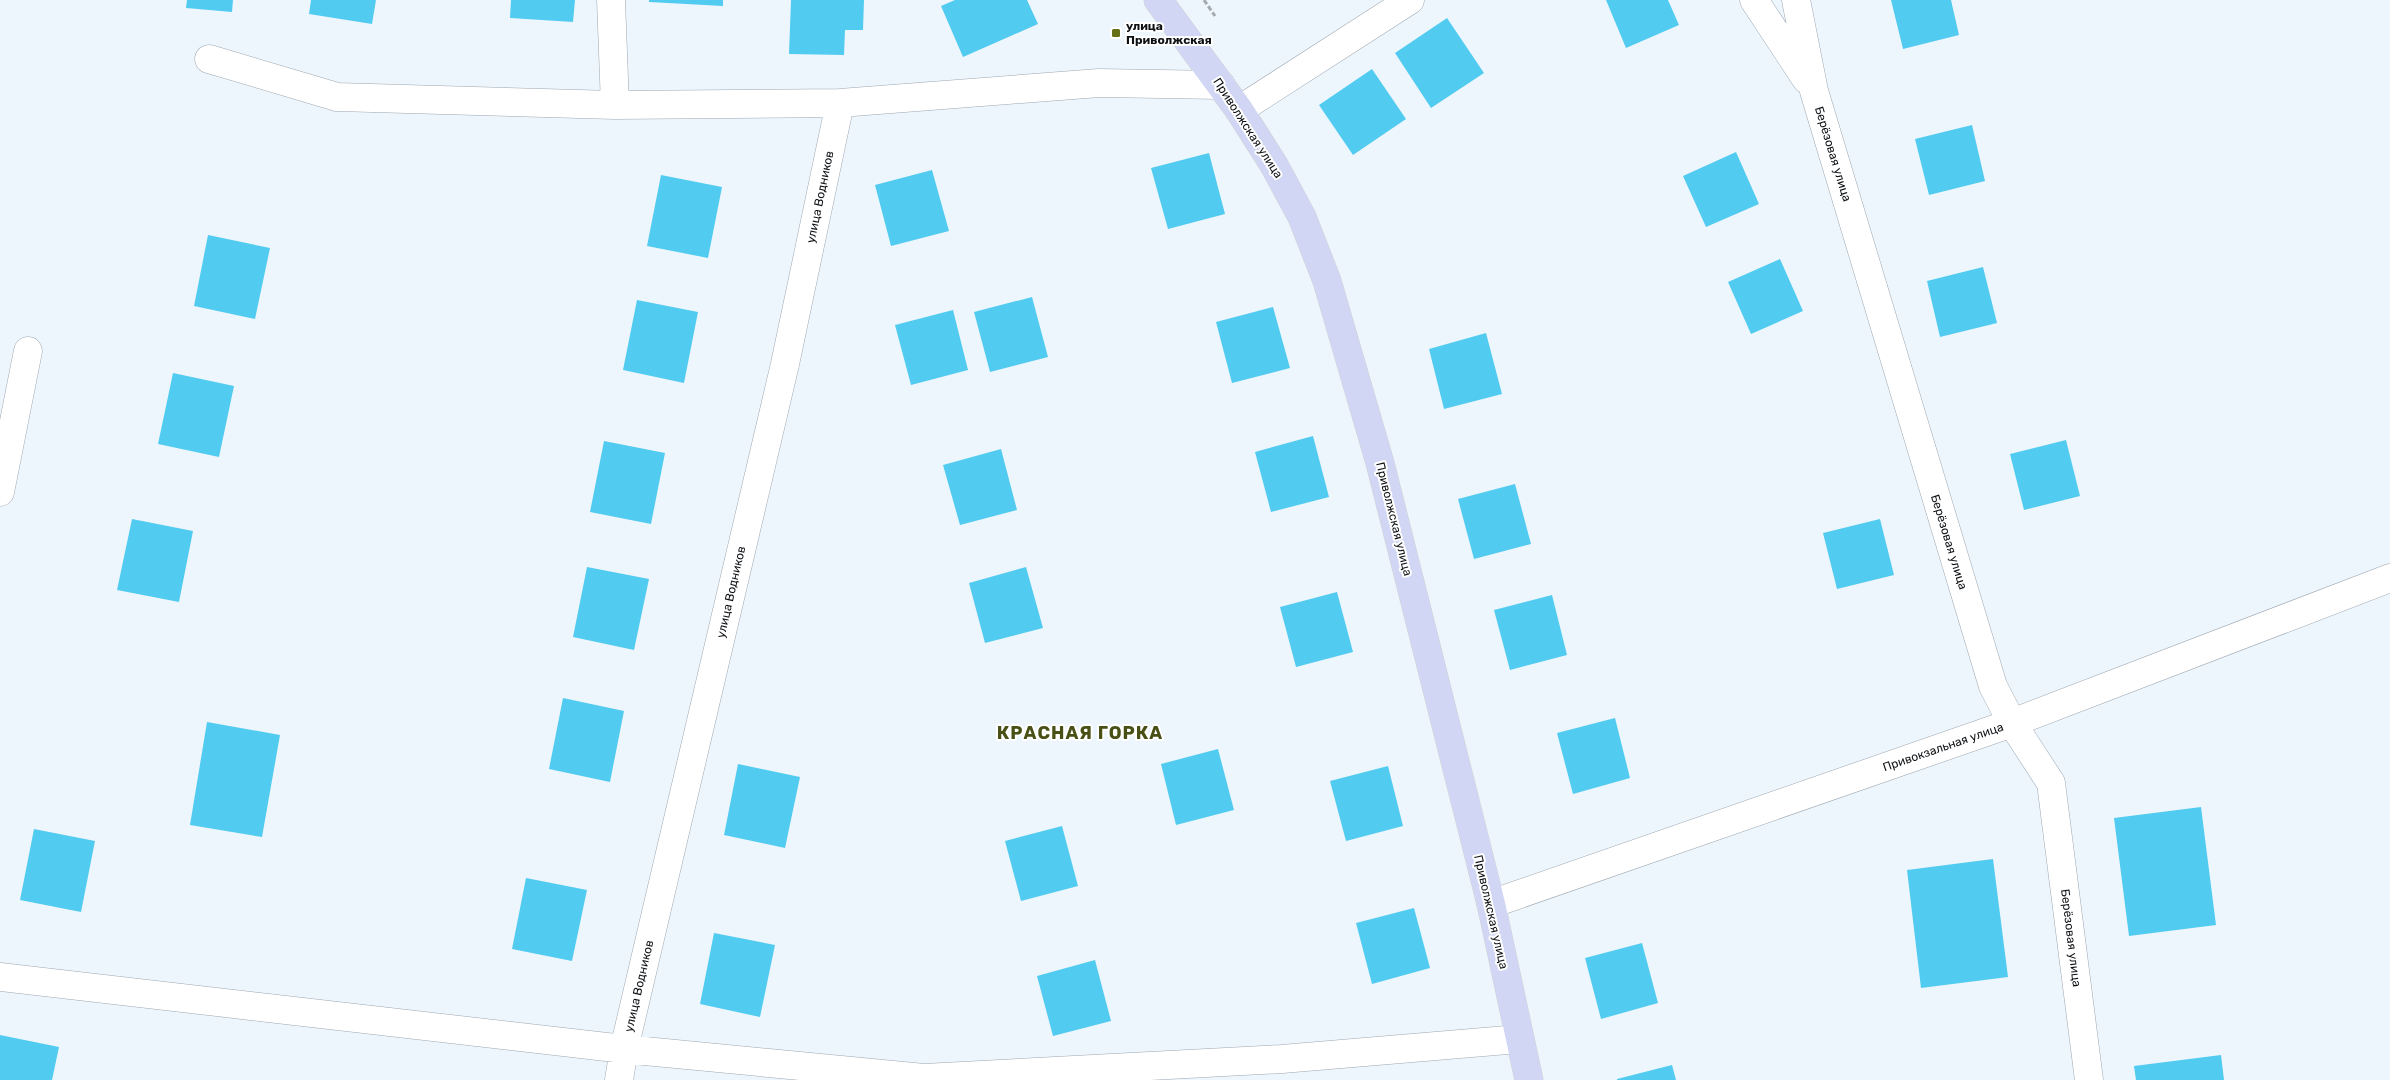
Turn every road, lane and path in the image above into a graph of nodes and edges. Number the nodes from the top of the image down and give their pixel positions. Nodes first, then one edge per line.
1 (611, 0) edge
2 (1158, 0) edge
3 (1410, 0) edge
4 (1754, 0) edge
5 (1796, 0) edge
6 (209, 59) dead end
7 (1221, 85) junction
8 (1814, 90) junction
9 (840, 103) junction
10 (615, 106) junction
11 (1240, 110) junction
12 (28, 351) dead end
13 (0, 492) edge
14 (2390, 578) edge
15 (2012, 723) junction
16 (1491, 904) junction
17 (0, 977) edge
18 (1519, 1039) junction
19 (624, 1049) junction
20 (1284, 1070) edge
21 (924, 1079) edge
22 (618, 1080) edge
23 (1529, 1080) edge
24 (2089, 1080) edge

1 - 10 street
2 - 7 main road, Приволжская улица
3 - 11 street
4 - 8 street
5 - 8 street, Берёзовая улица
6 - 10 street
7 - 9 street
7 - 11 main road, Приволжская улица
8 - 15 street, Берёзовая улица
9 - 10 street
9 - 19 street, улица Водников
11 - 16 main road, Приволжская улица
12 - 13 street
14 - 15 street, Привокзальная улица
15 - 16 street, Привокзальная улица
15 - 24 street, Берёзовая улица
16 - 18 main road, Приволжская улица
17 - 19 street
18 - 20 street
18 - 23 main road, Приволжская улица
19 - 21 street
19 - 22 street, улица Водников
20 - 21 street

